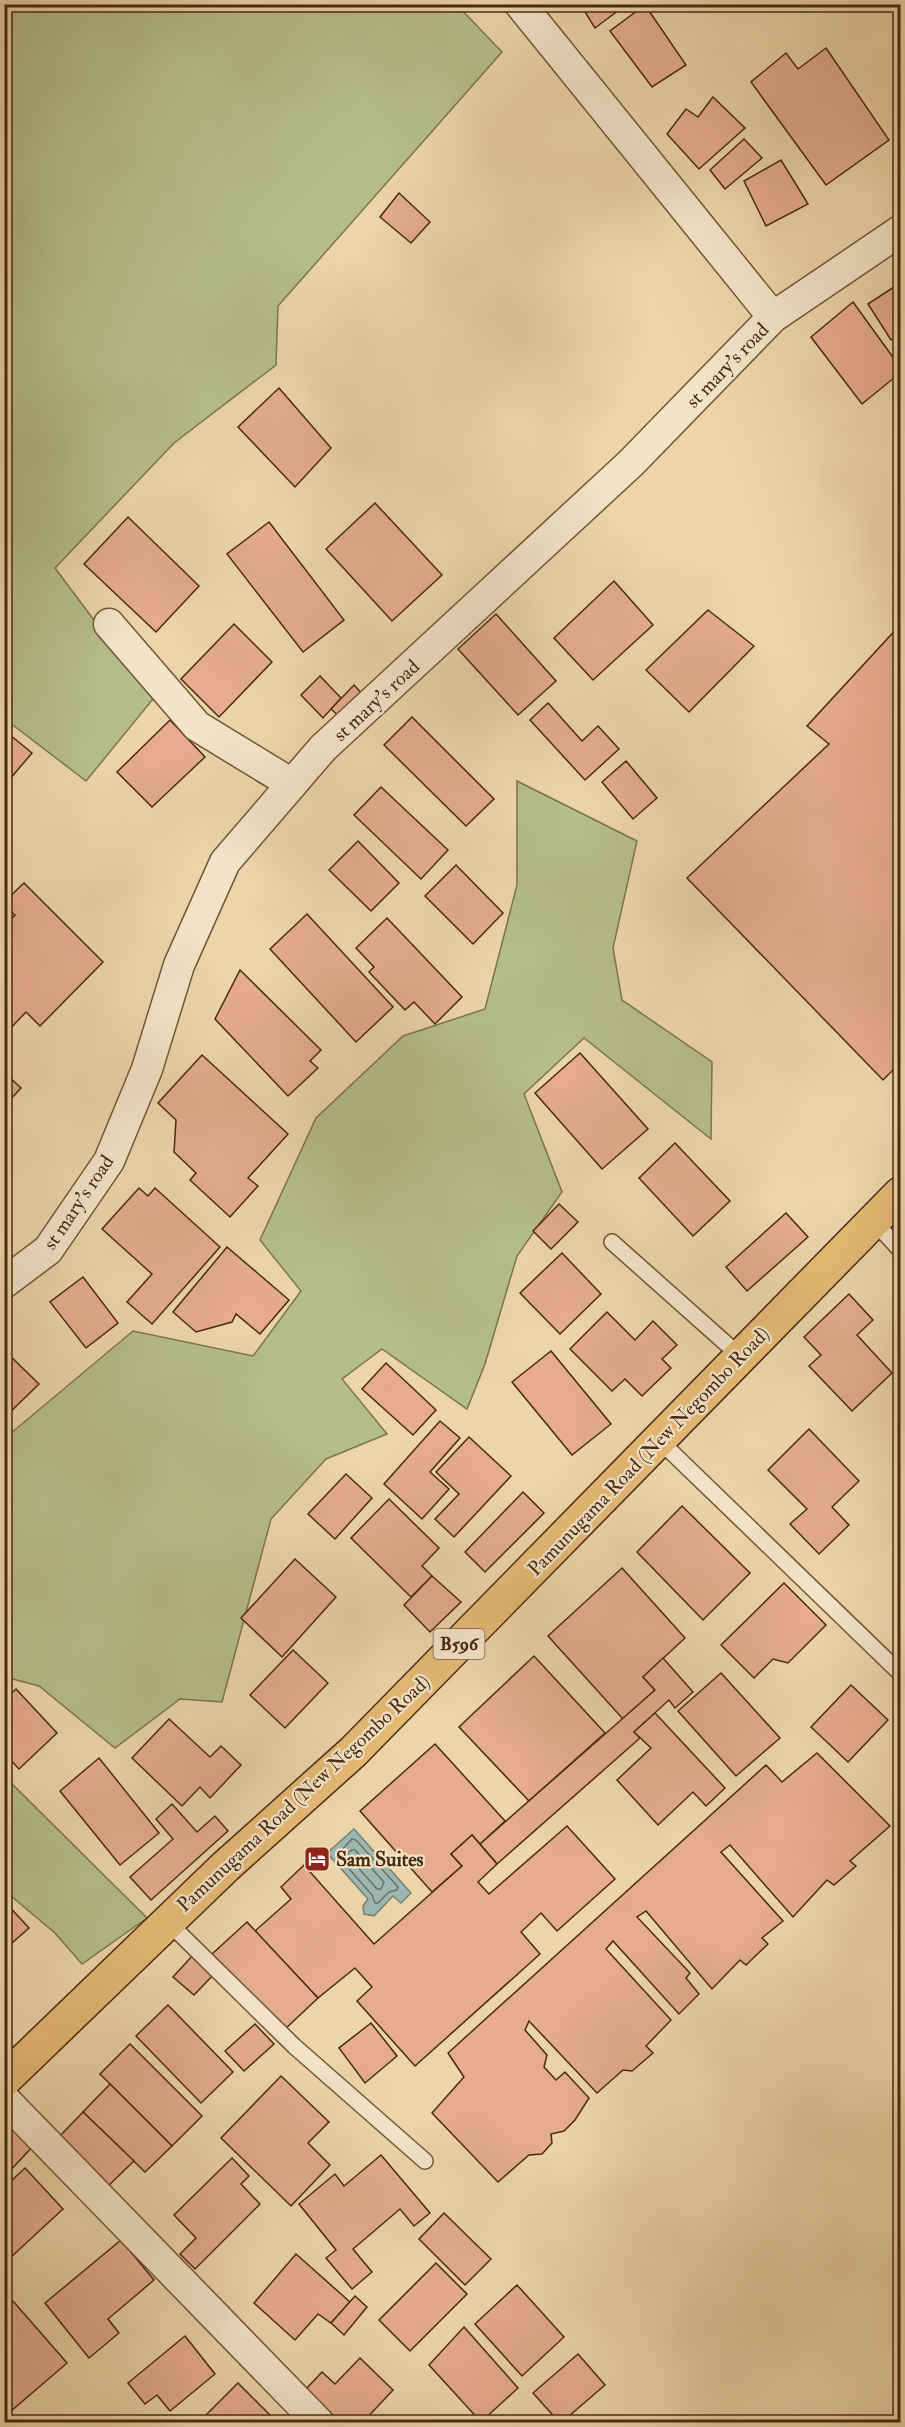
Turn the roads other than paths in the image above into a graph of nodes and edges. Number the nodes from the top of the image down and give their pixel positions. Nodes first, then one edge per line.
1 (520, 4) edge
2 (900, 231) edge
3 (774, 317) junction
4 (108, 624) dead end
5 (292, 784) junction
6 (900, 1194) edge
7 (873, 1220) junction
8 (612, 1242) dead end
9 (900, 1250) edge
10 (4, 1283) edge
11 (740, 1356) junction
12 (659, 1440) junction
13 (900, 1674) edge
14 (168, 1922) junction
15 (4, 2080) edge
16 (4, 2099) edge
17 (425, 2161) dead end
18 (318, 2422) edge

1 - 3 street
2 - 3 street, st mary's road
3 - 5 street, st mary's road
4 - 5 street
5 - 10 street, st mary's road
6 - 7 main road, Pamunugama Road (New Negombo Road) / B596
7 - 9 lane
7 - 11 main road, Pamunugama Road (New Negombo Road) / B596
8 - 11 lane
11 - 12 main road, Pamunugama Road (New Negombo Road) / B596
12 - 13 lane
12 - 14 main road, Pamunugama Road (New Negombo Road) / B596
14 - 15 main road, Pamunugama Road (New Negombo Road) / B596
14 - 17 lane
16 - 18 street

